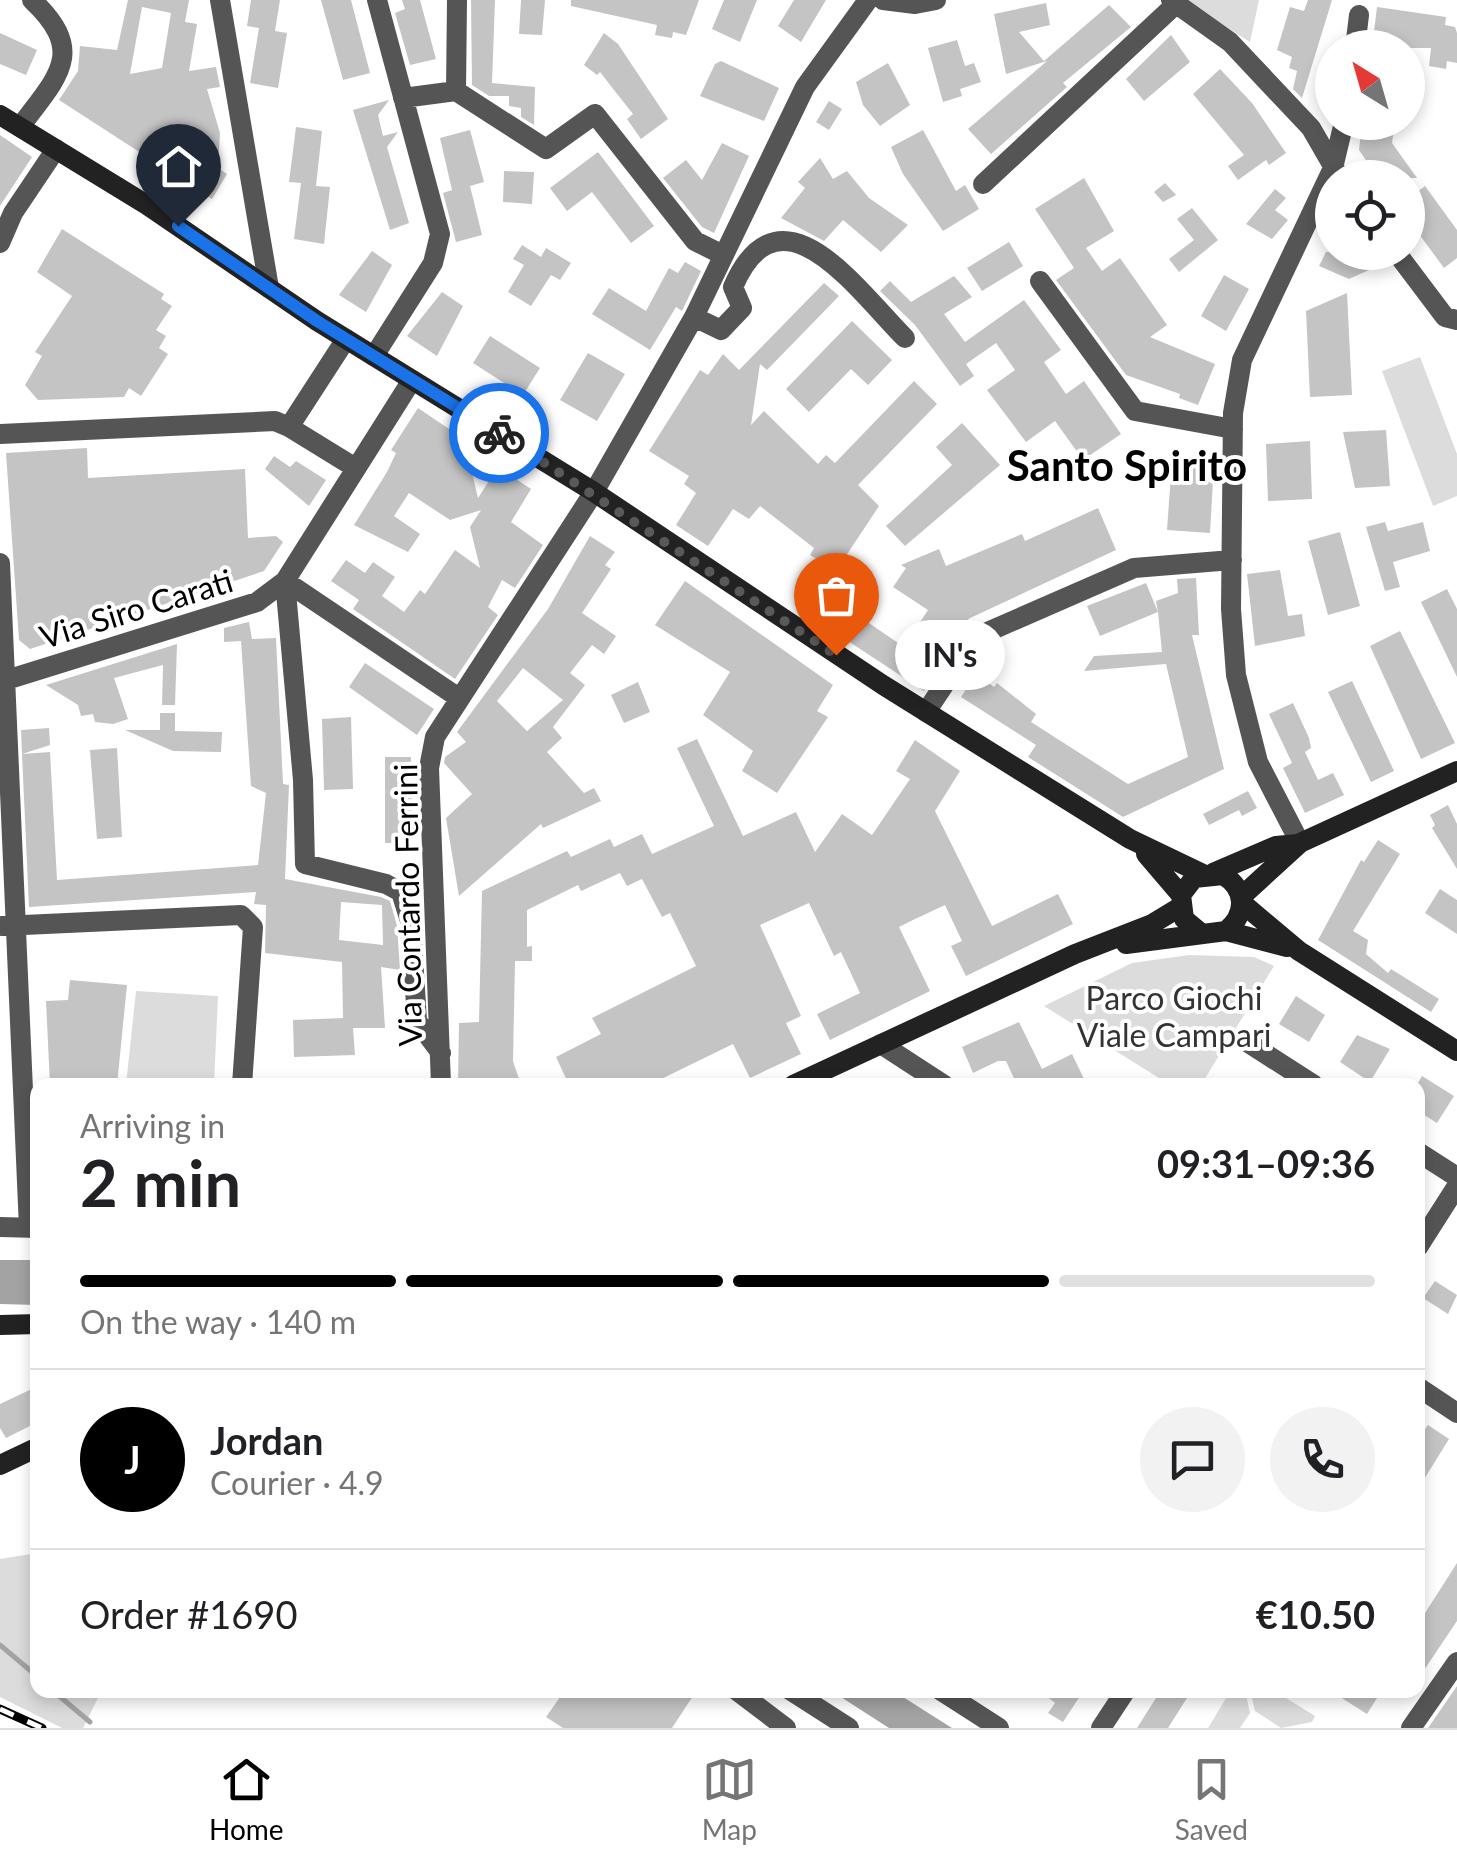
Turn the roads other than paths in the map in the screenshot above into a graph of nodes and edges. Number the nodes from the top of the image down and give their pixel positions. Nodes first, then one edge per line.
1 (32, 0) edge
2 (220, 0) edge
3 (377, 0) edge
4 (457, 0) edge
5 (840, 0) edge
6 (883, 0) edge
7 (936, 0) edge
8 (1174, 2) edge
9 (863, 6) edge
10 (1360, 15) dead end
11 (1358, 30) edge
12 (456, 91) junction
13 (404, 98) junction
14 (0, 116) edge
15 (20, 127) junction
16 (56, 149) junction
17 (1329, 160) edge
18 (984, 184) dead end
19 (1315, 216) edge
20 (0, 242) edge
21 (723, 255) junction
22 (1410, 270) edge
23 (1040, 280) dead end
24 (269, 288) junction
25 (694, 317) junction
26 (1457, 320) edge
27 (905, 338) dead end
28 (346, 339) junction
29 (374, 356) junction
30 (412, 380) junction
31 (289, 428) junction
32 (1234, 429) junction
33 (0, 434) edge
34 (354, 467) junction
35 (594, 492) junction
36 (1232, 560) junction
37 (0, 564) edge
38 (285, 581) junction
39 (3, 681) edge
40 (459, 698) junction
41 (926, 712) junction
42 (1457, 771) edge
43 (1130, 840) junction
44 (1300, 843) junction
45 (1208, 873) junction
46 (1242, 900) junction
47 (1180, 901) junction
48 (6, 926) edge
49 (1226, 931) junction
50 (1202, 934) junction
51 (1298, 951) junction
52 (1075, 954) junction
53 (1244, 1040) dead end
54 (880, 1044) junction
55 (1457, 1051) edge
56 (441, 1053) junction
57 (242, 1078) edge
58 (441, 1078) edge
59 (808, 1078) edge
60 (933, 1078) edge
61 (1303, 1078) edge
62 (1425, 1157) edge
63 (1457, 1178) edge
64 (1457, 1186) edge
65 (30, 1194) edge
66 (0, 1228) edge
67 (30, 1228) edge
68 (1425, 1236) edge
69 (30, 1324) edge
70 (0, 1326) edge
71 (1425, 1391) edge
72 (1457, 1412) edge
73 (30, 1451) edge
74 (0, 1465) edge
75 (1457, 1662) edge
76 (747, 1698) edge
77 (802, 1698) edge
78 (953, 1698) edge
79 (1121, 1698) edge
80 (1423, 1698) edge
81 (1429, 1702) junction
82 (786, 1728) edge
83 (849, 1728) edge
84 (1000, 1728) edge
85 (1102, 1728) edge
86 (1412, 1728) edge

1 - 15 street
2 - 24 street
3 - 13 street
4 - 12 street
5 - 9 street
6 - 7 street
8 - 17 street
8 - 18 street
9 - 21 street, Via Contardo Ferrini
10 - 11 street
12 - 13 street
12 - 21 street
13 - 29 street
14 - 15 street
15 - 16 street
16 - 20 street
16 - 24 street
19 - 32 street
21 - 25 street, Via Contardo Ferrini
22 - 26 street
23 - 32 street
24 - 28 street
25 - 27 street
25 - 35 street, Via Contardo Ferrini
28 - 29 street
28 - 31 street
29 - 30 street
30 - 34 street
30 - 35 street
31 - 33 street
31 - 34 street
32 - 36 street
34 - 38 street
35 - 40 street, Via Contardo Ferrini
35 - 41 street
36 - 41 street
36 - 44 street
37 - 39 street
38 - 39 street, Via Siro Carati
38 - 40 street
38 - 56 street
39 - 48 street
40 - 56 street, Via Contardo Ferrini
41 - 43 street
42 - 44 street
43 - 45 street
43 - 47 street
44 - 45 street
44 - 46 street
45 - 46 street
45 - 47 street
46 - 49 street
46 - 51 street
47 - 50 street
47 - 52 street
48 - 57 street
48 - 65 street
49 - 50 street
49 - 51 street
50 - 52 street
51 - 55 street
52 - 54 street
53 - 61 street
54 - 59 street
54 - 60 street
56 - 58 street, Via Contardo Ferrini
62 - 63 street
64 - 68 street
66 - 67 street
69 - 70 street
71 - 72 street
73 - 74 street
75 - 81 street
76 - 82 street
77 - 83 street
78 - 84 street
79 - 85 street
80 - 81 street
81 - 86 street

